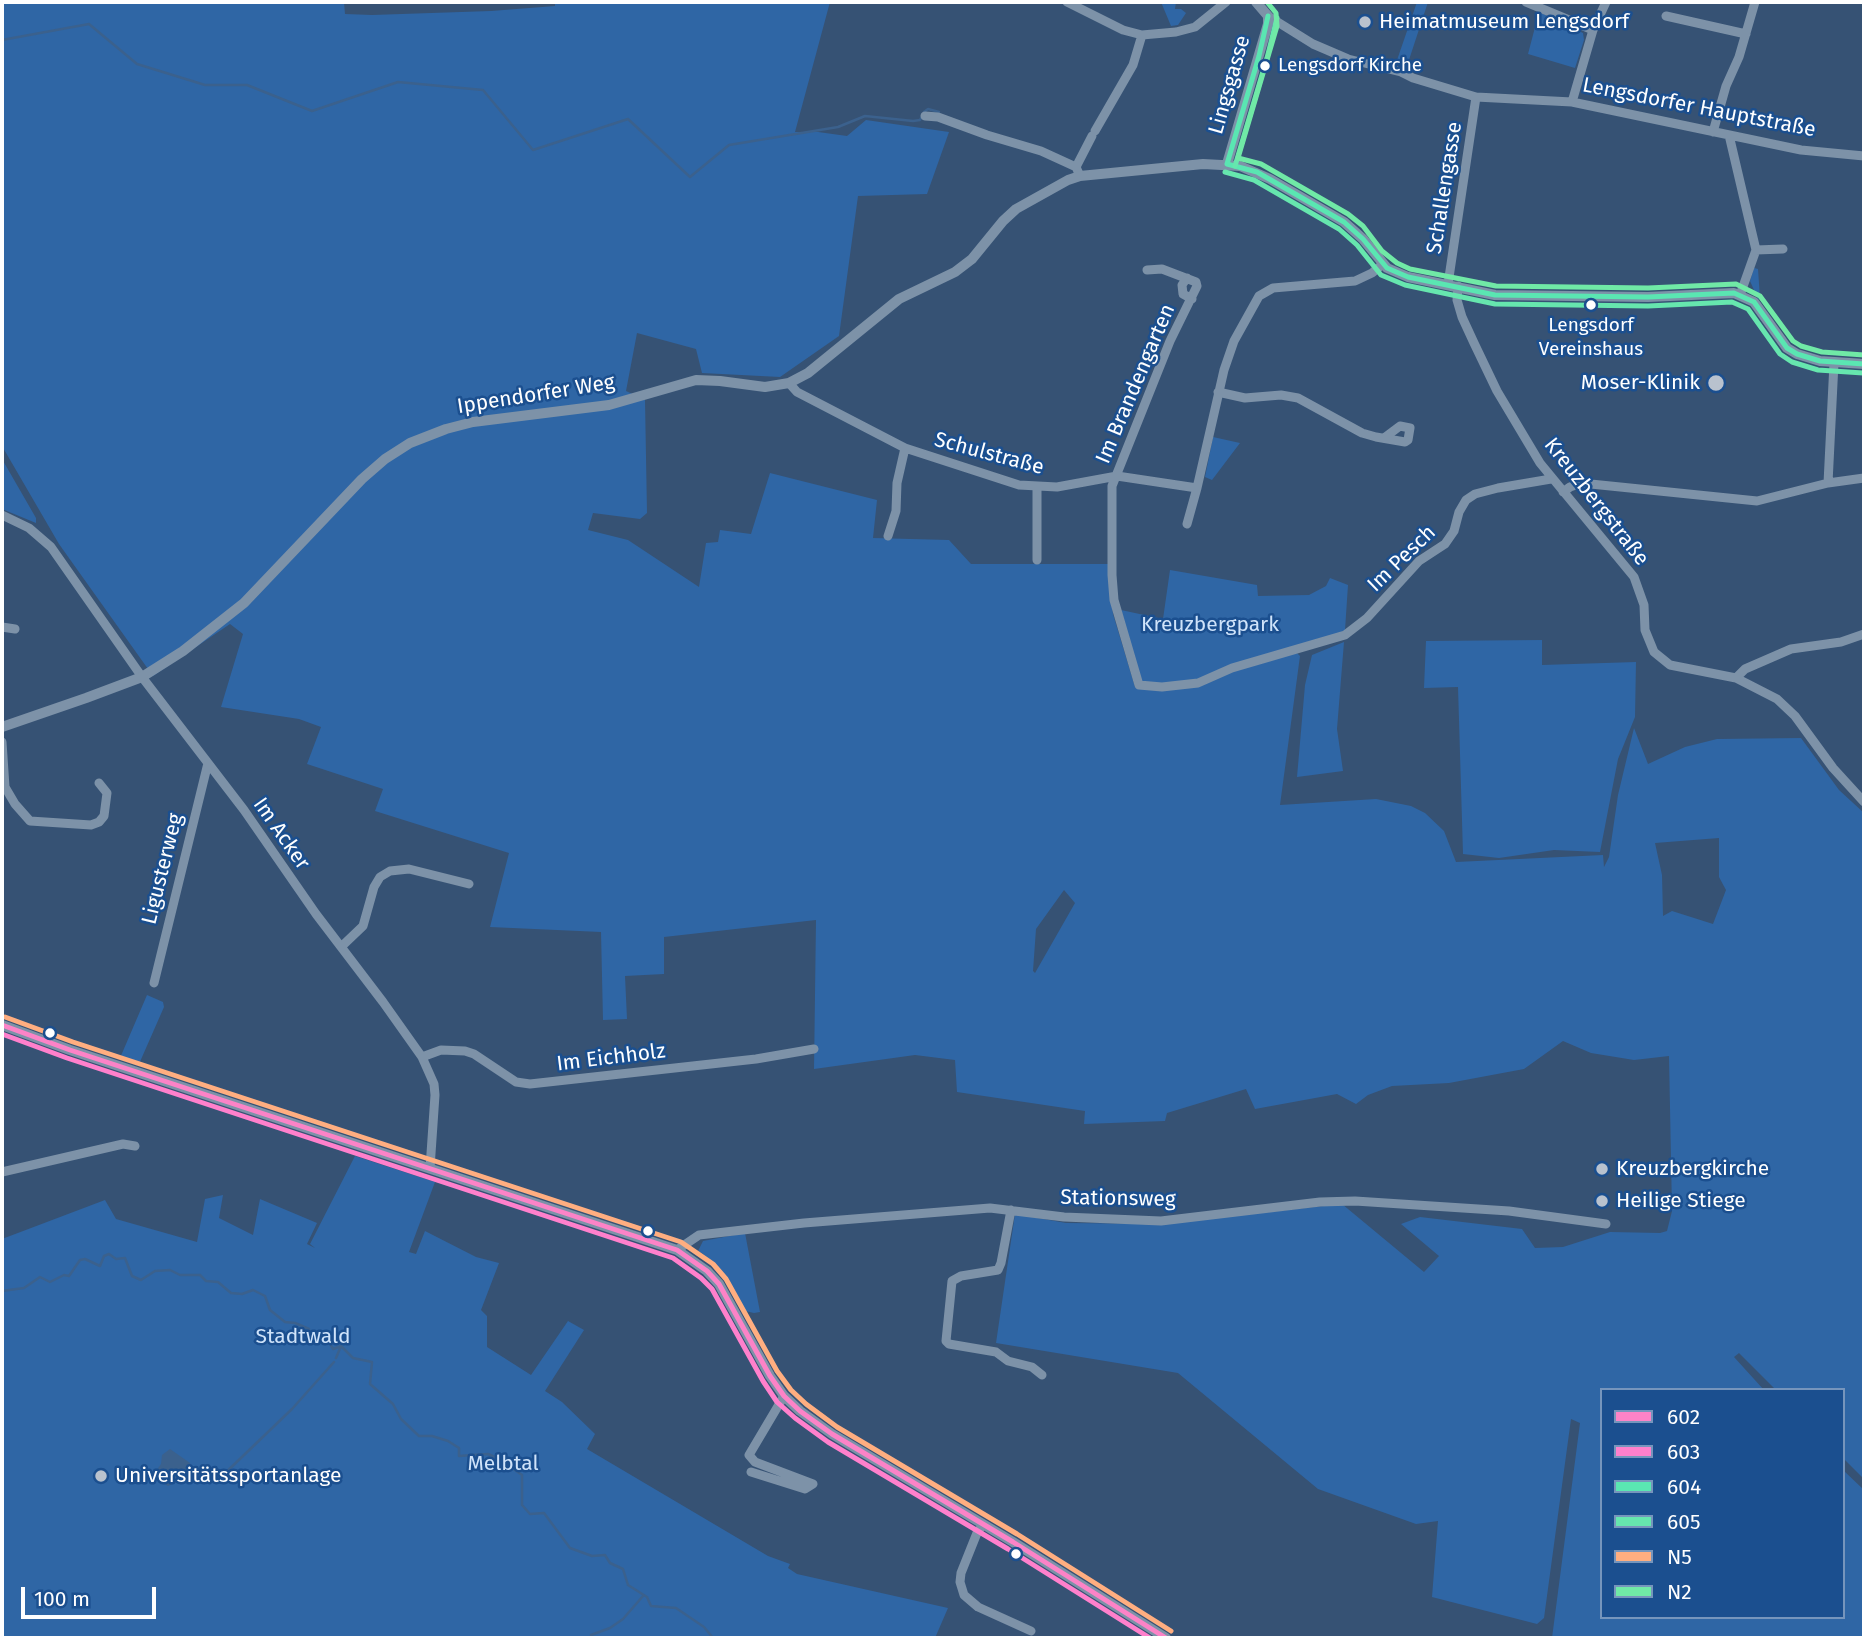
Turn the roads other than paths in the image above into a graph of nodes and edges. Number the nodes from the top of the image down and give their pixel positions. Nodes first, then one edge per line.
1 (1068, 2) edge
2 (1226, 2) edge
3 (1255, 2) edge
4 (1526, 2) edge
5 (1606, 2) edge
6 (1755, 2) edge
7 (1268, 16) junction
8 (1666, 16) dead end
9 (1593, 30) junction
10 (1746, 34) junction
11 (1142, 35) junction
12 (1476, 97) junction
13 (1572, 102) junction
14 (925, 116) dead end
15 (1713, 132) junction
16 (1729, 135) junction
17 (1864, 156) edge
18 (1227, 164) junction
19 (1078, 172) junction
20 (1783, 249) dead end
21 (1755, 250) junction
22 (1382, 264) junction
23 (1147, 270) dead end
24 (1453, 285) junction
25 (1740, 295) junction
26 (1835, 363) junction
27 (1864, 364) edge
28 (789, 383) junction
29 (1218, 392) junction
30 (1384, 438) dead end
31 (905, 448) junction
32 (1117, 476) junction
33 (1864, 478) edge
34 (1551, 479) junction
35 (1828, 483) junction
36 (1037, 487) junction
37 (1197, 488) junction
38 (1563, 492) junction
39 (2, 515) edge
40 (1187, 524) dead end
41 (888, 536) dead end
42 (1037, 560) dead end
43 (2, 627) edge
44 (15, 629) dead end
45 (1864, 634) edge
46 (1305, 648) joint
47 (142, 677) junction
48 (1735, 678) junction
49 (2, 727) edge
50 (2, 742) edge
51 (208, 763) junction
52 (99, 783) dead end
53 (1864, 802) edge
54 (469, 884) dead end
55 (341, 947) junction
56 (154, 984) dead end
57 (2, 1025) edge
58 (814, 1049) dead end
59 (422, 1057) junction
60 (135, 1146) dead end
61 (429, 1168) junction
62 (2, 1172) edge
63 (1010, 1210) junction
64 (1606, 1224) dead end
65 (677, 1250) junction
66 (1042, 1375) dead end
67 (784, 1396) junction
68 (751, 1472) dead end
69 (982, 1526) junction
70 (1031, 1631) dead end
71 (1166, 1638) edge

1 - 11 street
2 - 11 street
3 - 7 street, Lengsdorfer Hauptstraße
4 - 9 street
5 - 9 street
6 - 10 street
7 - 12 street, Lengsdorfer Hauptstraße
7 - 18 street, Lingsgasse
8 - 10 street
9 - 13 street
10 - 15 street
11 - 19 street
12 - 13 street, Lengsdorfer Hauptstraße
12 - 24 street, Schallengasse
13 - 15 street, Lengsdorfer Hauptstraße
14 - 19 street
15 - 16 street, Lengsdorfer Hauptstraße
16 - 17 street, Lengsdorfer Hauptstraße
16 - 21 street
18 - 19 street, Ippendorfer Weg
18 - 22 street, Ippendorfer Weg
19 - 28 street, Ippendorfer Weg
20 - 21 street
21 - 25 street
22 - 24 street
22 - 29 street
23 - 32 street, Im Brandengarten
24 - 25 street
24 - 34 street, Kreuzbergstraße
25 - 26 street
26 - 27 street
26 - 35 street
28 - 31 street, Schulstraße
28 - 47 street, Ippendorfer Weg
29 - 30 street
29 - 37 street
31 - 36 street, Schulstraße
31 - 41 street
32 - 36 street, Schulstraße
32 - 37 street, Schulstraße
32 - 46 street, Im Brandengarten
33 - 35 street
34 - 38 street, Kreuzbergstraße
34 - 46 street, Im Pesch
35 - 38 street
36 - 42 street
37 - 40 street
38 - 48 street, Kreuzbergstraße
39 - 47 street, Im Acker
43 - 44 street
45 - 48 street
47 - 49 street, Ippendorfer Weg
47 - 51 street, Im Acker
48 - 53 street, Kreuzbergstraße
50 - 52 street
51 - 55 street, Im Acker
51 - 56 street, Ligusterweg
54 - 55 street
55 - 59 street, Im Acker
57 - 61 street
58 - 59 street, Im Eichholz
59 - 61 street, Im Acker
60 - 62 street
61 - 65 street
63 - 64 street, Stationsweg
63 - 65 street, Stationsweg
63 - 66 street
65 - 67 street
67 - 68 street
67 - 69 street
69 - 70 street
69 - 71 street

